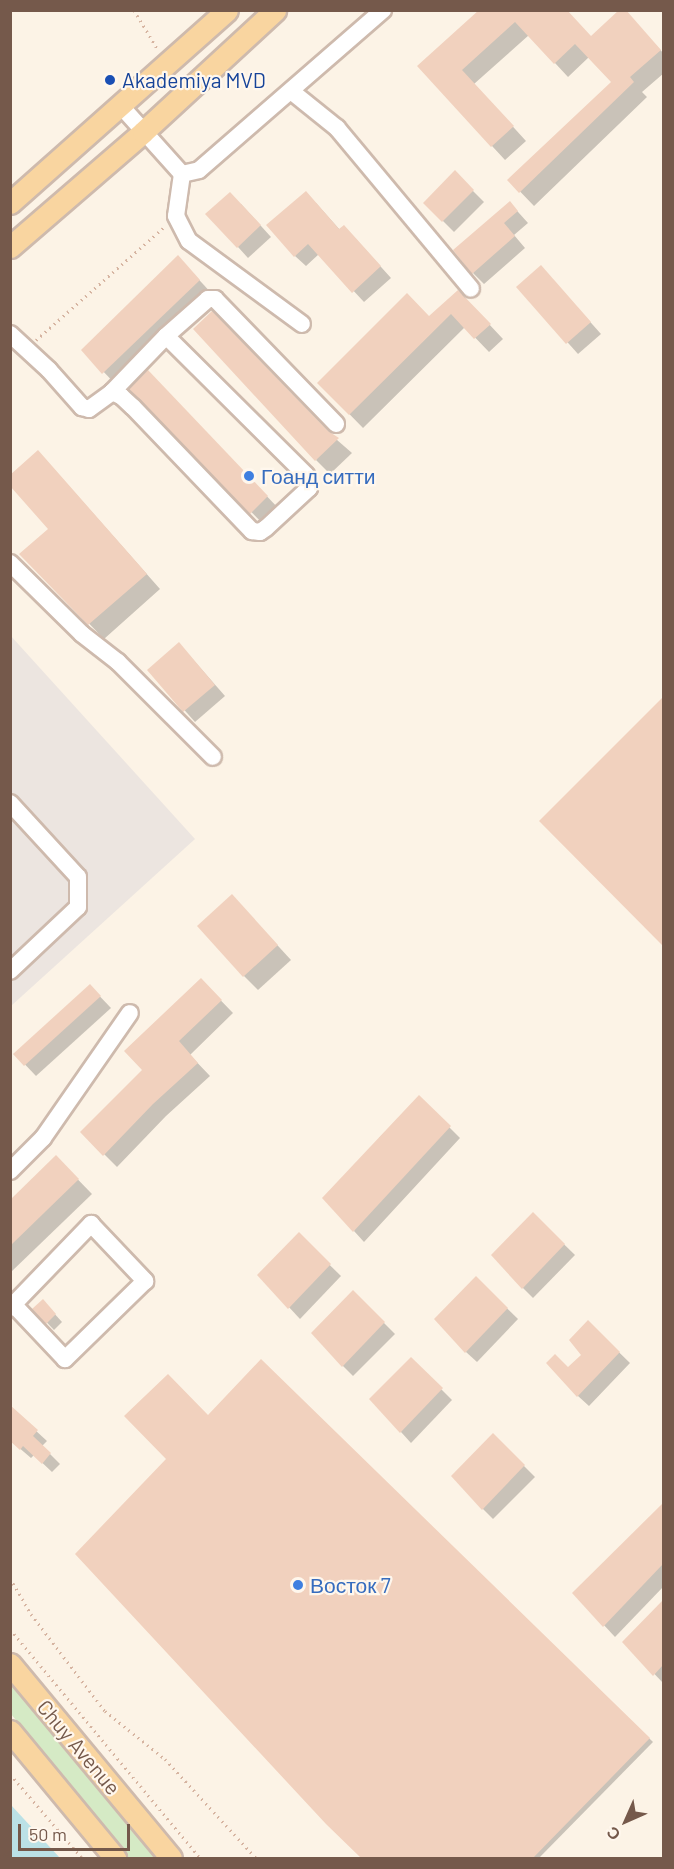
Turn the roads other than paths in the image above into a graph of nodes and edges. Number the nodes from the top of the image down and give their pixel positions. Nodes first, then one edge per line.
1 (227, 10) edge
2 (275, 10) edge
3 (383, 10) edge
4 (291, 90) junction
5 (121, 106) junction
6 (143, 132) junction
7 (182, 174) junction
8 (10, 203) edge
9 (10, 247) edge
10 (471, 289) dead end
11 (302, 324) dead end
12 (10, 334) edge
13 (166, 336) junction
14 (112, 392) junction
15 (336, 423) dead end
16 (10, 563) edge
17 (213, 757) dead end
18 (10, 803) edge
19 (10, 971) edge
20 (130, 1013) dead end
21 (10, 1171) edge
22 (12, 1307) edge
23 (10, 1664) edge
24 (10, 1731) edge
25 (115, 1858) edge
26 (171, 1858) edge

1 - 5 main road
2 - 6 main road
3 - 4 lane
4 - 7 lane
4 - 10 lane
5 - 6 lane
5 - 8 main road
6 - 7 lane
6 - 9 main road
7 - 11 lane
12 - 14 lane
13 - 14 lane
13 - 14 lane
13 - 15 lane
16 - 17 lane
18 - 19 lane
20 - 21 lane
22 - 22 lane
23 - 26 main road, Chuy Avenue
24 - 25 main road, Chuy Avenue

